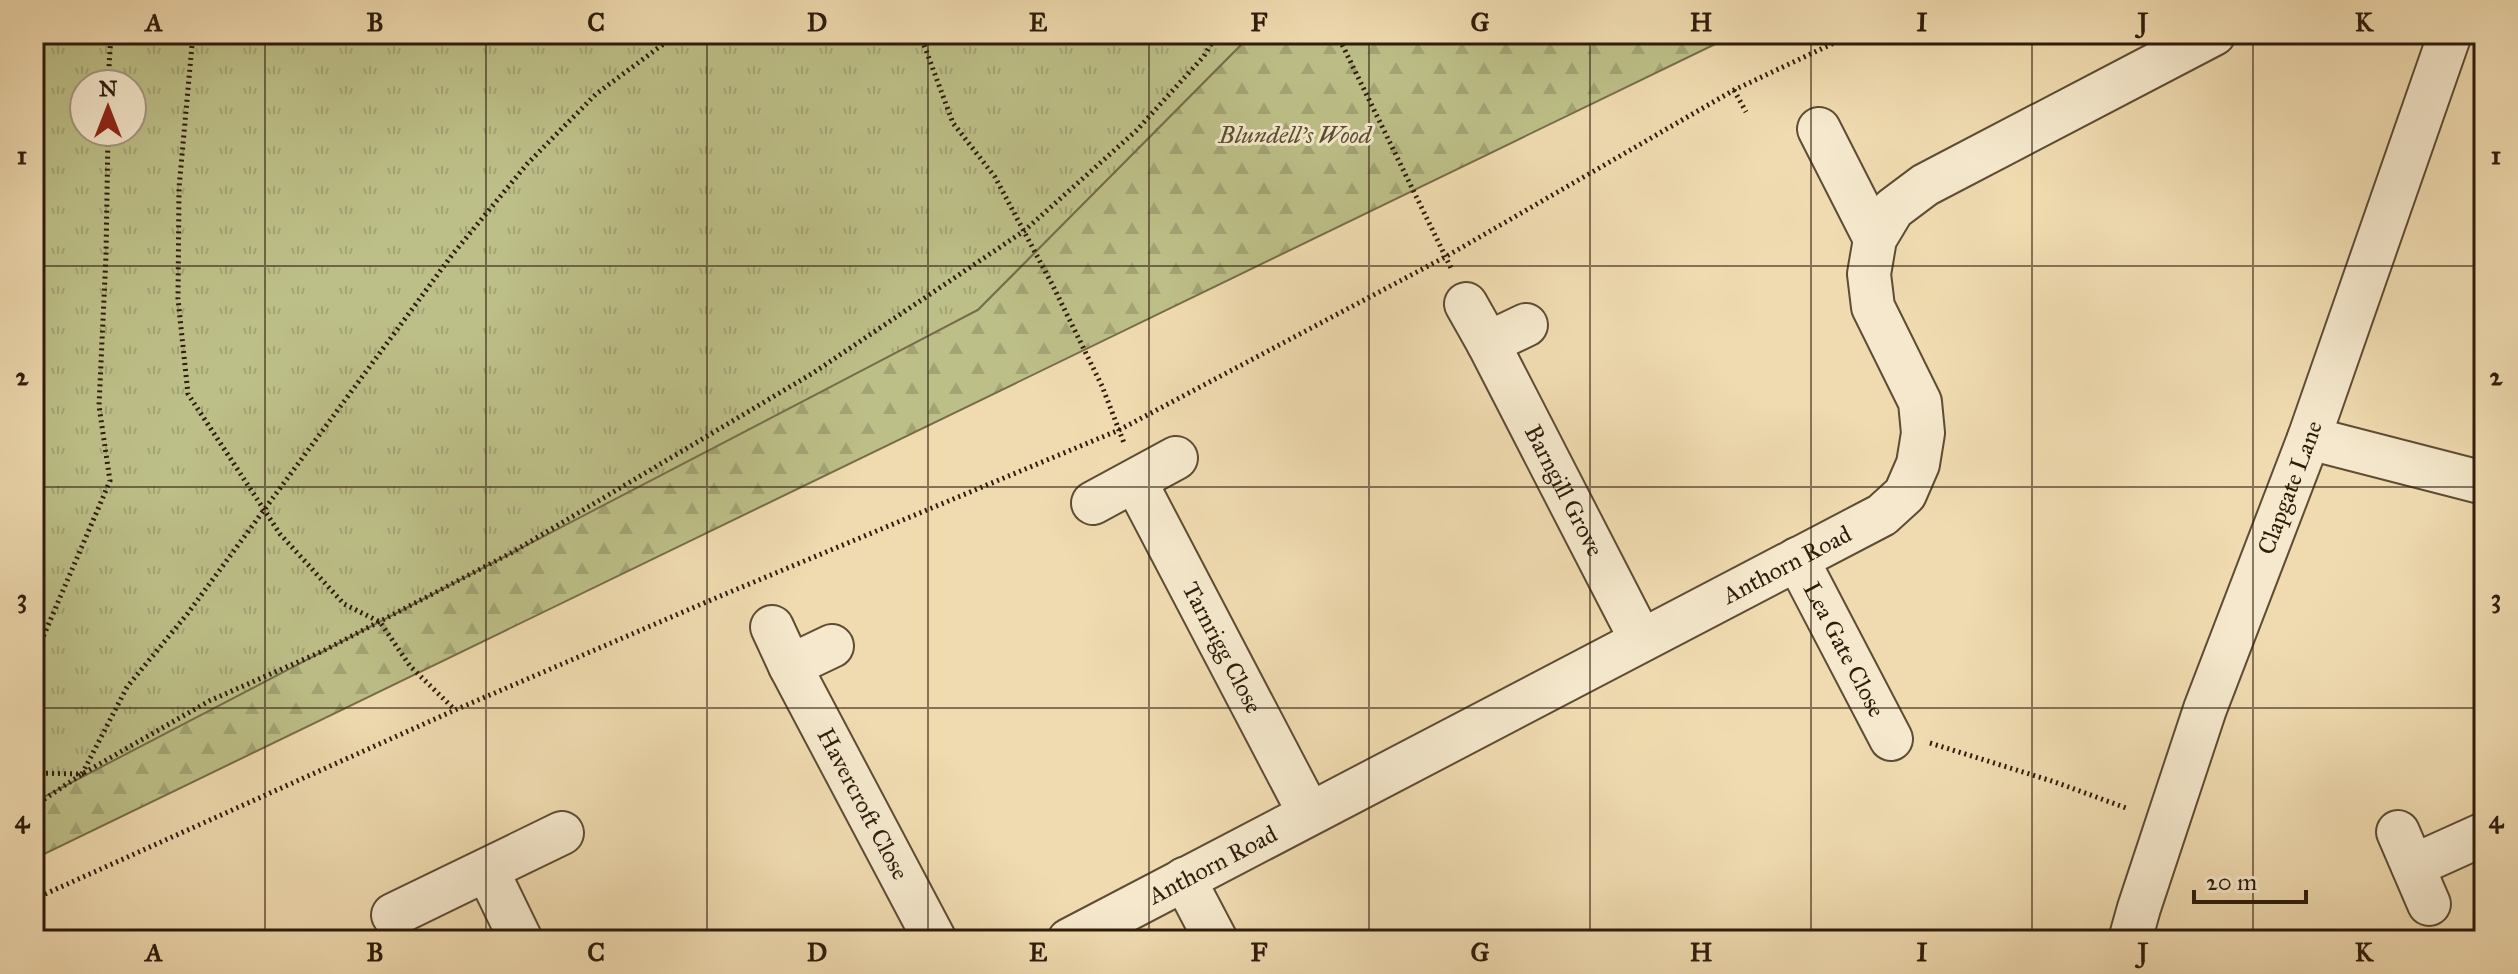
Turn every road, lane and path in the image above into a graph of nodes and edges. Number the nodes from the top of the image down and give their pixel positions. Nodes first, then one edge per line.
1 (111, 34) edge
2 (193, 34) edge
3 (677, 34) edge
4 (920, 34) edge
5 (1217, 34) edge
6 (1337, 34) edge
7 (1853, 34) edge
8 (2214, 34) edge
9 (2450, 34) edge
10 (109, 68) edge
11 (1734, 90) junction
12 (1746, 112) dead end
13 (1819, 129) dead end
14 (108, 148) edge
15 (1024, 231) junction
16 (1875, 239) junction
17 (1447, 256) junction
18 (1466, 304) dead end
19 (1526, 325) dead end
20 (1488, 343) junction
21 (1119, 430) junction
22 (2309, 438) junction
23 (1176, 458) dead end
24 (1135, 481) junction
25 (2484, 483) edge
26 (1093, 503) dead end
27 (263, 510) junction
28 (1797, 559) junction
29 (380, 622) junction
30 (772, 627) dead end
31 (1641, 640) junction
32 (832, 646) dead end
33 (34, 658) edge
34 (790, 666) junction
35 (455, 710) junction
36 (1872, 722) joint
37 (34, 773) edge
38 (82, 774) junction
39 (34, 806) edge
40 (1309, 813) junction
41 (2168, 823) junction
42 (562, 833) dead end
43 (2484, 834) edge
44 (487, 870) junction
45 (1184, 879) junction
46 (34, 899) edge
47 (2429, 904) dead end
48 (393, 915) dead end
49 (521, 940) edge
50 (935, 940) edge
51 (1069, 940) edge
52 (1216, 940) edge
53 (2130, 940) edge

1 - 10 path
2 - 27 path
3 - 27 path
4 - 15 path
5 - 15 path
6 - 17 path
7 - 11 path
8 - 16 street, Anthorn Road
9 - 22 street, Clapgate Lane
11 - 12 path
11 - 17 path
13 - 16 street
14 - 33 path
15 - 21 path
15 - 29 path
16 - 28 street, Anthorn Road
17 - 21 path
18 - 20 street, Barngill Grove
19 - 20 street
20 - 31 street, Barngill Grove
21 - 35 path
22 - 25 street
22 - 41 street, Clapgate Lane
23 - 24 street
24 - 26 street
24 - 40 street, Tarnrigg Close
27 - 29 path
27 - 38 path
28 - 31 street, Anthorn Road
28 - 36 street, Lea Gate Close
29 - 35 path
29 - 38 path
30 - 34 street, Havercroft Close
31 - 40 street, Anthorn Road
32 - 34 street
34 - 50 street, Havercroft Close
35 - 46 path
36 - 41 path
37 - 38 path
38 - 39 path
40 - 45 street, Anthorn Road
41 - 53 street, Clapgate Lane
42 - 44 street
43 - 47 street
44 - 48 street
44 - 49 street
45 - 51 street, Anthorn Road
45 - 52 street

